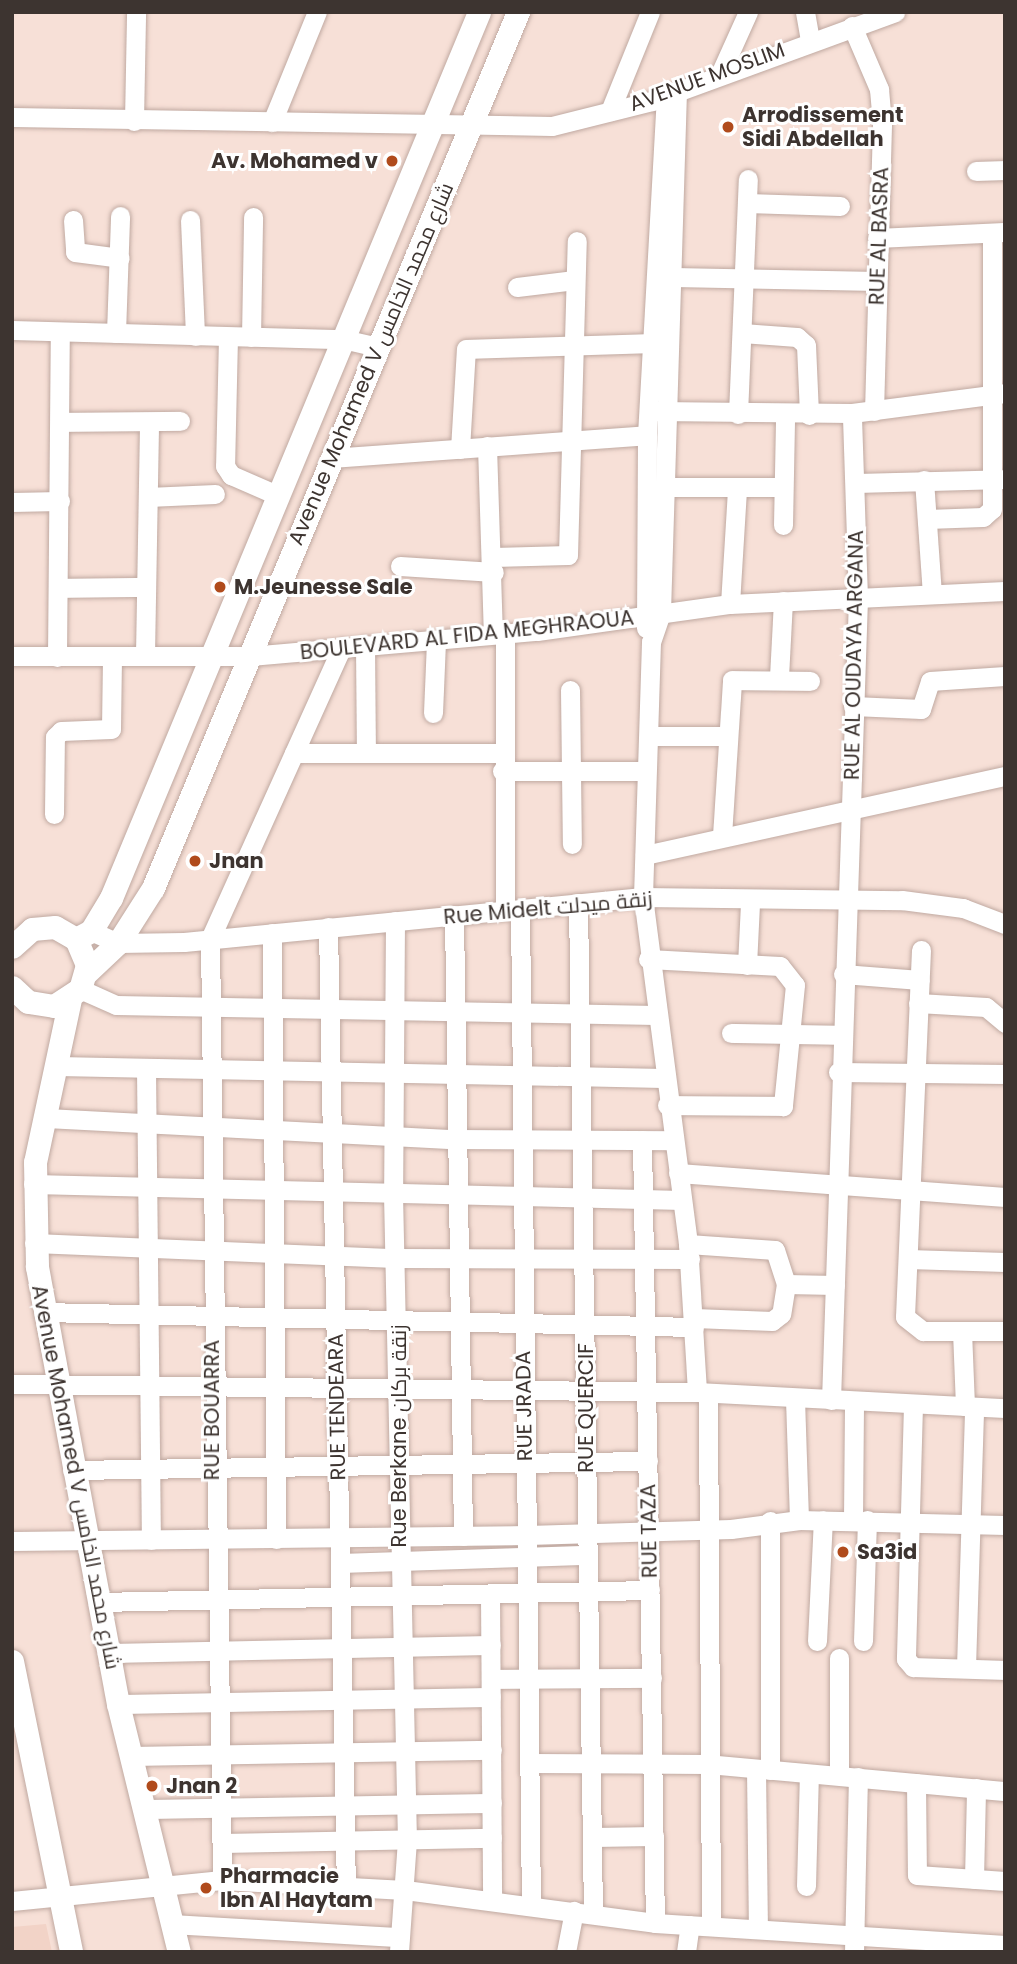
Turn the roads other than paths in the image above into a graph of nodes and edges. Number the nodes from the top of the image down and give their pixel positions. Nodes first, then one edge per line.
1 (136, 12) edge
2 (317, 12) edge
3 (479, 12) edge
4 (518, 12) edge
5 (650, 12) edge
6 (748, 12) edge
7 (805, 12) edge
8 (895, 12) edge
9 (863, 20) edge
10 (810, 40) junction
11 (721, 72) junction
12 (671, 93) junction
13 (610, 111) junction
14 (12, 117) edge
15 (134, 121) junction
16 (272, 121) junction
17 (432, 123) junction
18 (470, 127) junction
19 (1005, 170) edge
20 (976, 171) dead end
21 (748, 178) dead end
22 (747, 203) junction
23 (840, 206) dead end
24 (120, 216) dead end
25 (253, 217) dead end
26 (73, 220) dead end
27 (190, 220) dead end
28 (998, 232) edge
29 (877, 238) junction
30 (578, 241) dead end
31 (120, 258) junction
32 (673, 277) junction
33 (744, 279) junction
34 (575, 280) junction
35 (877, 281) junction
36 (517, 287) dead end
37 (12, 330) edge
38 (60, 332) junction
39 (742, 333) junction
40 (116, 334) junction
41 (195, 336) junction
42 (228, 337) junction
43 (251, 337) junction
44 (343, 339) junction
45 (574, 343) junction
46 (652, 343) junction
47 (377, 347) junction
48 (999, 394) edge
49 (659, 411) junction
50 (874, 411) junction
51 (852, 413) junction
52 (738, 415) junction
53 (809, 415) junction
54 (785, 416) junction
55 (180, 421) dead end
56 (60, 422) junction
57 (149, 424) junction
58 (648, 435) junction
59 (570, 439) junction
60 (487, 446) junction
61 (460, 449) junction
62 (330, 458) junction
63 (999, 479) edge
64 (924, 480) junction
65 (856, 483) junction
66 (782, 487) junction
67 (664, 488) junction
68 (737, 488) junction
69 (215, 494) dead end
70 (277, 495) junction
71 (148, 497) junction
72 (60, 501) junction
73 (12, 502) edge
74 (927, 519) junction
75 (783, 525) dead end
76 (494, 564) junction
77 (400, 566) dead end
78 (146, 587) junction
79 (59, 588) junction
80 (1005, 591) edge
81 (932, 594) junction
82 (858, 598) junction
83 (783, 601) junction
84 (730, 604) junction
85 (652, 615) junction
86 (499, 634) junction
87 (436, 640) junction
88 (365, 645) junction
89 (342, 647) junction
90 (145, 655) junction
91 (12, 656) edge
92 (57, 656) junction
93 (112, 656) junction
94 (250, 656) junction
95 (211, 658) junction
96 (1005, 676) edge
97 (779, 677) junction
98 (810, 681) dead end
99 (569, 690) dead end
100 (853, 706) junction
101 (433, 713) dead end
102 (729, 736) junction
103 (649, 737) junction
104 (294, 753) junction
105 (366, 753) junction
106 (503, 762) junction
107 (646, 771) junction
108 (572, 772) junction
109 (1005, 776) edge
110 (853, 807) junction
111 (54, 814) dead end
112 (722, 836) junction
113 (572, 844) dead end
114 (645, 855) junction
115 (643, 897) junction
116 (846, 897) junction
117 (578, 903) junction
118 (750, 903) junction
119 (512, 909) junction
120 (454, 915) junction
121 (395, 921) junction
122 (1005, 924) edge
123 (327, 928) junction
124 (272, 933) junction
125 (83, 935) junction
126 (15, 938) edge
127 (210, 939) junction
128 (118, 943) junction
129 (921, 950) dead end
130 (648, 959) junction
131 (747, 965) junction
132 (843, 974) junction
133 (919, 980) junction
134 (12, 987) edge
135 (79, 987) junction
136 (918, 1003) junction
137 (208, 1006) junction
138 (273, 1007) junction
139 (328, 1008) junction
140 (395, 1009) junction
141 (453, 1012) junction
142 (519, 1013) junction
143 (580, 1013) junction
144 (655, 1015) junction
145 (1005, 1023) edge
146 (731, 1033) dead end
147 (791, 1034) junction
148 (841, 1035) junction
149 (57, 1066) junction
150 (210, 1068) junction
151 (146, 1069) junction
152 (271, 1071) junction
153 (838, 1072) junction
154 (328, 1073) junction
155 (915, 1074) junction
156 (1005, 1074) edge
157 (392, 1076) junction
158 (453, 1076) junction
159 (519, 1078) junction
160 (578, 1078) junction
161 (663, 1078) junction
162 (667, 1105) junction
163 (46, 1118) junction
164 (147, 1124) junction
165 (209, 1128) junction
166 (272, 1131) junction
167 (329, 1133) junction
168 (394, 1137) junction
169 (453, 1139) junction
170 (520, 1140) junction
171 (642, 1140) junction
172 (674, 1140) junction
173 (580, 1142) junction
174 (678, 1173) junction
175 (33, 1184) junction
176 (147, 1188) junction
177 (834, 1188) junction
178 (211, 1190) junction
179 (272, 1192) junction
180 (910, 1192) junction
181 (330, 1194) junction
182 (393, 1194) junction
183 (1005, 1197) edge
184 (457, 1198) junction
185 (521, 1198) junction
186 (582, 1199) junction
187 (644, 1200) junction
188 (682, 1200) junction
189 (34, 1243) junction
190 (147, 1248) junction
191 (212, 1251) junction
192 (689, 1252) junction
193 (272, 1253) junction
194 (333, 1255) junction
195 (396, 1258) junction
196 (456, 1258) junction
197 (908, 1259) junction
198 (520, 1261) junction
199 (584, 1261) junction
200 (646, 1261) junction
201 (1005, 1262) edge
202 (786, 1284) junction
203 (835, 1285) junction
204 (43, 1312) junction
205 (148, 1315) junction
206 (212, 1317) junction
207 (273, 1319) junction
208 (335, 1321) junction
209 (694, 1322) junction
210 (398, 1323) junction
211 (459, 1324) junction
212 (522, 1325) junction
213 (585, 1326) junction
214 (646, 1326) junction
215 (962, 1331) junction
216 (1005, 1332) edge
217 (60, 1381) junction
218 (148, 1383) junction
219 (213, 1383) junction
220 (12, 1384) edge
221 (276, 1385) junction
222 (338, 1386) junction
223 (399, 1389) junction
224 (461, 1391) junction
225 (524, 1391) junction
226 (586, 1392) junction
227 (648, 1393) junction
228 (702, 1393) junction
229 (795, 1399) junction
230 (831, 1399) junction
231 (854, 1402) junction
232 (914, 1405) junction
233 (969, 1406) junction
234 (1005, 1408) edge
235 (525, 1461) junction
236 (586, 1461) junction
237 (648, 1461) junction
238 (463, 1462) junction
239 (338, 1463) junction
240 (401, 1463) junction
241 (275, 1464) junction
242 (213, 1465) junction
243 (149, 1466) junction
244 (72, 1470) junction
245 (799, 1520) junction
246 (823, 1520) junction
247 (860, 1520) junction
248 (770, 1521) junction
249 (913, 1521) junction
250 (972, 1524) junction
251 (1005, 1525) edge
252 (710, 1529) junction
253 (649, 1530) junction
254 (586, 1532) junction
255 (527, 1535) junction
256 (399, 1536) junction
257 (463, 1536) junction
258 (340, 1537) junction
259 (276, 1539) junction
260 (151, 1540) junction
261 (214, 1540) junction
262 (12, 1541) edge
263 (86, 1544) junction
264 (587, 1555) junction
265 (527, 1559) junction
266 (400, 1562) junction
267 (342, 1563) junction
268 (650, 1590) junction
269 (588, 1592) junction
270 (528, 1593) junction
271 (490, 1595) junction
272 (401, 1596) junction
273 (216, 1598) junction
274 (341, 1598) junction
275 (99, 1602) junction
276 (817, 1641) dead end
277 (863, 1641) dead end
278 (491, 1645) junction
279 (403, 1648) junction
280 (341, 1649) junction
281 (217, 1651) junction
282 (108, 1653) junction
283 (839, 1658) dead end
284 (12, 1661) edge
285 (966, 1667) junction
286 (1005, 1670) edge
287 (590, 1677) junction
288 (529, 1678) junction
289 (652, 1678) junction
290 (491, 1688) junction
291 (404, 1700) junction
292 (341, 1701) junction
293 (219, 1702) junction
294 (118, 1704) junction
295 (492, 1750) junction
296 (344, 1753) junction
297 (222, 1754) junction
298 (405, 1754) junction
299 (131, 1756) junction
300 (652, 1762) junction
301 (530, 1763) junction
302 (592, 1763) junction
303 (707, 1764) junction
304 (763, 1770) junction
305 (810, 1774) junction
306 (849, 1776) junction
307 (916, 1783) junction
308 (976, 1788) junction
309 (1005, 1791) edge
310 (492, 1803) junction
311 (406, 1806) junction
312 (346, 1807) junction
313 (222, 1808) junction
314 (144, 1809) junction
315 (654, 1836) junction
316 (594, 1837) junction
317 (492, 1838) junction
318 (407, 1840) junction
319 (346, 1842) junction
320 (222, 1843) junction
321 (974, 1879) junction
322 (222, 1881) junction
323 (1005, 1881) edge
324 (161, 1882) junction
325 (806, 1886) dead end
326 (346, 1887) junction
327 (405, 1890) junction
328 (59, 1895) junction
329 (492, 1899) junction
330 (12, 1901) edge
331 (531, 1904) junction
332 (583, 1913) junction
333 (655, 1923) junction
334 (172, 1924) junction
335 (690, 1925) junction
336 (711, 1926) junction
337 (758, 1926) junction
338 (855, 1932) junction
339 (399, 1945) edge
340 (998, 1947) edge
341 (71, 1952) edge
342 (179, 1952) edge
343 (566, 1952) edge
344 (686, 1952) edge
345 (854, 1952) edge

1 - 15 street
2 - 16 street
3 - 17 street, Avenue Mohamed V شارع محمد الخامس
4 - 18 street, Avenue Mohamed V شارع محمد الخامس
5 - 13 street
6 - 11 street
7 - 10 street
8 - 9 street, AVENUE MOSLIM
9 - 10 street, AVENUE MOSLIM
9 - 29 street, RUE AL BASRA
10 - 11 street, AVENUE MOSLIM
11 - 12 street, AVENUE MOSLIM
12 - 13 street, AVENUE MOSLIM
12 - 32 street
12 - 46 street
13 - 18 street, AVENUE MOSLIM
14 - 15 street, AVENUE MOSLIM
15 - 16 street, AVENUE MOSLIM
16 - 17 street, AVENUE MOSLIM
17 - 18 street, AVENUE MOSLIM
17 - 44 street, Avenue Mohamed V شارع محمد الخامس
18 - 47 street, Avenue Mohamed V شارع محمد الخامس
19 - 20 street
21 - 22 street
22 - 23 street
22 - 33 street
24 - 31 street
25 - 43 street
26 - 31 street
27 - 41 street
28 - 29 street
28 - 48 street
29 - 35 street, RUE AL BASRA
30 - 34 street
31 - 40 street
32 - 33 street
32 - 49 street
33 - 35 street
33 - 39 street
34 - 36 street
34 - 45 street
35 - 50 street, RUE AL BASRA
37 - 38 street
38 - 40 street
38 - 56 street
39 - 52 street
39 - 53 street
40 - 41 street
41 - 42 street
42 - 43 street
42 - 70 street
43 - 44 street
44 - 47 street
44 - 70 street, Avenue Mohamed V شارع محمد الخامس
45 - 46 street
45 - 59 street
45 - 61 street
46 - 49 street
47 - 62 street, Avenue Mohamed V شارع محمد الخامس
48 - 50 street
48 - 63 street
49 - 52 street
49 - 58 street
49 - 67 street
50 - 51 street
51 - 53 street
51 - 65 street, RUE AL OUDAYA ARGANA
52 - 54 street
53 - 54 street
54 - 66 street
55 - 57 street
56 - 57 street
56 - 72 street
57 - 71 street
58 - 59 street
58 - 85 street
59 - 60 street
59 - 76 street
60 - 61 street
60 - 76 street, RUE JRADA
61 - 62 street
62 - 94 street, Avenue Mohamed V شارع محمد الخامس
63 - 64 street
63 - 74 street
64 - 65 street
64 - 74 street
65 - 82 street, RUE AL OUDAYA ARGANA
66 - 68 street
66 - 75 street
67 - 68 street
67 - 85 street
68 - 84 street
69 - 71 street
70 - 95 street, Avenue Mohamed V شارع محمد الخامس
71 - 78 street
72 - 73 street
72 - 79 street
74 - 81 street
76 - 77 street
76 - 86 street, RUE JRADA
78 - 79 street
78 - 90 street
79 - 92 street
80 - 81 street, BOULEVARD AL FIDA MEGHRAOUA
81 - 82 street, BOULEVARD AL FIDA MEGHRAOUA
82 - 83 street, BOULEVARD AL FIDA MEGHRAOUA
82 - 100 street, RUE AL OUDAYA ARGANA
83 - 84 street, BOULEVARD AL FIDA MEGHRAOUA
83 - 97 street
84 - 85 street, BOULEVARD AL FIDA MEGHRAOUA
85 - 86 street, BOULEVARD AL FIDA MEGHRAOUA
85 - 103 street
86 - 87 street, BOULEVARD AL FIDA MEGHRAOUA
86 - 106 street, RUE JRADA
87 - 88 street, BOULEVARD AL FIDA MEGHRAOUA
87 - 101 street
88 - 89 street, BOULEVARD AL FIDA MEGHRAOUA
88 - 105 street
89 - 94 street, BOULEVARD AL FIDA MEGHRAOUA
89 - 104 street
90 - 93 street, BOULEVARD AL FIDA MEGHRAOUA
90 - 95 street, BOULEVARD AL FIDA MEGHRAOUA
91 - 92 street, BOULEVARD AL FIDA MEGHRAOUA
92 - 93 street, BOULEVARD AL FIDA MEGHRAOUA
93 - 111 street
94 - 95 street, BOULEVARD AL FIDA MEGHRAOUA
94 - 128 street, Avenue Mohamed V شارع محمد الخامس
95 - 125 street, Avenue Mohamed V شارع محمد الخامس
96 - 100 street
97 - 98 street
97 - 102 street
99 - 108 street
100 - 110 street, RUE AL OUDAYA ARGANA
102 - 103 street
102 - 112 street
103 - 107 street
104 - 105 street
104 - 127 street
105 - 106 street
106 - 108 street
106 - 119 street, RUE JRADA
107 - 108 street
107 - 114 street
108 - 113 street
109 - 110 street
110 - 112 street
110 - 116 street, RUE AL OUDAYA ARGANA
112 - 114 street
114 - 115 street
115 - 117 street, Rue Midelt زنقة ميدلت
115 - 118 street, Rue Midelt زنقة ميدلت
115 - 130 street
116 - 118 street, Rue Midelt زنقة ميدلت
116 - 122 street, Rue Midelt زنقة ميدلت
116 - 132 street, RUE AL OUDAYA ARGANA
117 - 119 street, Rue Midelt زنقة ميدلت
117 - 143 street, RUE QUERCIF
118 - 131 street
119 - 120 street, Rue Midelt زنقة ميدلت
119 - 142 street, RUE JRADA
120 - 121 street, Rue Midelt زنقة ميدلت
120 - 141 street
121 - 123 street, Rue Midelt زنقة ميدلت
121 - 140 street, Rue Berkane زنقة بركان
123 - 124 street, Rue Midelt زنقة ميدلت
123 - 139 street, RUE TENDEARA
124 - 127 street, Rue Midelt زنقة ميدلت
124 - 138 street
125 - 126 street
125 - 128 street, Rue Midelt زنقة ميدلت
125 - 135 street
127 - 128 street, Rue Midelt زنقة ميدلت
127 - 137 street, RUE BOUARRA
128 - 135 street, Avenue Mohamed V شارع محمد الخامس
129 - 133 street
130 - 131 street
130 - 144 street
131 - 147 street
132 - 133 street
132 - 148 street, RUE AL OUDAYA ARGANA
133 - 136 street
134 - 135 street
135 - 137 street
135 - 149 street, Avenue Mohamed V شارع محمد الخامس
136 - 145 street
136 - 155 street
137 - 138 street
137 - 150 street, RUE BOUARRA
138 - 139 street
138 - 152 street
139 - 140 street
139 - 154 street, RUE TENDEARA
140 - 141 street
140 - 157 street, Rue Berkane زنقة بركان
141 - 142 street
141 - 158 street
142 - 143 street
142 - 159 street, RUE JRADA
143 - 144 street
143 - 160 street, RUE QUERCIF
144 - 161 street
146 - 147 street
147 - 148 street
147 - 162 street
148 - 153 street, RUE AL OUDAYA ARGANA
149 - 151 street
149 - 163 street, Avenue Mohamed V شارع محمد الخامس
150 - 151 street
150 - 152 street
150 - 165 street, RUE BOUARRA
151 - 164 street
152 - 154 street
152 - 166 street
153 - 155 street
153 - 177 street, RUE AL OUDAYA ARGANA
154 - 157 street
154 - 167 street, RUE TENDEARA
155 - 156 street
155 - 180 street
157 - 158 street
157 - 168 street, Rue Berkane زنقة بركان
158 - 159 street
158 - 169 street
159 - 160 street
159 - 170 street, RUE JRADA
160 - 161 street
160 - 173 street, RUE QUERCIF
161 - 162 street
162 - 172 street
163 - 164 street
163 - 175 street, Avenue Mohamed V شارع محمد الخامس
164 - 165 street
164 - 176 street
165 - 166 street
165 - 178 street, RUE BOUARRA
166 - 167 street
166 - 179 street
167 - 168 street
167 - 181 street, RUE TENDEARA
168 - 169 street
168 - 182 street, Rue Berkane زنقة بركان
169 - 170 street
169 - 184 street
170 - 173 street
170 - 185 street, RUE JRADA
171 - 172 street
171 - 173 street
171 - 187 street, RUE TAZA
172 - 174 street
173 - 186 street, RUE QUERCIF
174 - 177 street
174 - 188 street
175 - 176 street
175 - 189 street, Avenue Mohamed V شارع محمد الخامس
176 - 178 street
176 - 190 street
177 - 180 street
177 - 203 street, RUE AL OUDAYA ARGANA
178 - 179 street
178 - 191 street, RUE BOUARRA
179 - 181 street
179 - 193 street
180 - 183 street
180 - 197 street
181 - 182 street
181 - 194 street, RUE TENDEARA
182 - 184 street
182 - 195 street, Rue Berkane زنقة بركان
184 - 185 street
184 - 196 street
185 - 186 street
185 - 198 street, RUE JRADA
186 - 187 street
186 - 199 street, RUE QUERCIF
187 - 188 street
187 - 200 street, RUE TAZA
188 - 192 street
189 - 190 street
189 - 204 street, Avenue Mohamed V شارع محمد الخامس
190 - 191 street
190 - 205 street
191 - 193 street
191 - 206 street, RUE BOUARRA
192 - 200 street
192 - 202 street
192 - 209 street
193 - 194 street
193 - 207 street
194 - 195 street
194 - 208 street, RUE TENDEARA
195 - 196 street
195 - 210 street, Rue Berkane زنقة بركان
196 - 198 street
196 - 211 street
197 - 201 street
197 - 215 street
198 - 199 street
198 - 212 street, RUE JRADA
199 - 200 street
199 - 213 street, RUE QUERCIF
200 - 214 street, RUE TAZA
202 - 203 street
202 - 209 street
203 - 230 street, RUE AL OUDAYA ARGANA
204 - 205 street
204 - 217 street, Avenue Mohamed V شارع محمد الخامس
205 - 206 street
205 - 218 street
206 - 207 street
206 - 219 street, RUE BOUARRA
207 - 208 street
207 - 221 street
208 - 210 street
208 - 222 street, RUE TENDEARA
209 - 214 street
209 - 228 street
210 - 211 street
210 - 223 street, Rue Berkane زنقة بركان
211 - 212 street
211 - 224 street
212 - 213 street
212 - 225 street, RUE JRADA
213 - 214 street
213 - 226 street, RUE QUERCIF
214 - 227 street, RUE TAZA
215 - 216 street
215 - 233 street
217 - 218 street
217 - 220 street
217 - 244 street, Avenue Mohamed V شارع محمد الخامس
218 - 219 street
218 - 243 street
219 - 221 street
219 - 242 street, RUE BOUARRA
221 - 222 street
221 - 241 street
222 - 223 street
222 - 239 street, RUE TENDEARA
223 - 224 street
223 - 240 street, Rue Berkane زنقة بركان
224 - 225 street
224 - 238 street
225 - 226 street
225 - 235 street, RUE JRADA
226 - 227 street
226 - 236 street, RUE QUERCIF
227 - 228 street
227 - 237 street, RUE TAZA
228 - 229 street
228 - 252 street
229 - 230 street
229 - 245 street
230 - 231 street
231 - 232 street
231 - 247 street
232 - 233 street
232 - 249 street
233 - 234 street
233 - 250 street
235 - 236 street
235 - 238 street
235 - 255 street, RUE JRADA
236 - 237 street
236 - 254 street, RUE QUERCIF
237 - 253 street, RUE TAZA
238 - 240 street
238 - 257 street
239 - 240 street
239 - 241 street
239 - 258 street, RUE TENDEARA
240 - 256 street, Rue Berkane زنقة بركان
241 - 242 street
241 - 259 street
242 - 243 street
242 - 261 street, RUE BOUARRA
243 - 244 street
243 - 260 street
244 - 263 street, Avenue Mohamed V شارع محمد الخامس
245 - 246 street
245 - 248 street
246 - 247 street
246 - 276 street
247 - 249 street
247 - 277 street
248 - 252 street
248 - 304 street
249 - 250 street
249 - 285 street
250 - 251 street
250 - 285 street
252 - 253 street
252 - 303 street
253 - 254 street
253 - 268 street, RUE TAZA
254 - 255 street
254 - 264 street, RUE QUERCIF
255 - 257 street
255 - 265 street, RUE JRADA
256 - 257 street
256 - 258 street
256 - 266 street, Rue Berkane زنقة بركان
258 - 259 street
258 - 267 street, RUE TENDEARA
259 - 261 street
260 - 261 street
260 - 263 street
261 - 273 street, RUE BOUARRA
262 - 263 street
263 - 275 street, Avenue Mohamed V شارع محمد الخامس
264 - 265 street
264 - 269 street, RUE QUERCIF
265 - 266 street
265 - 270 street, RUE JRADA
266 - 267 street
266 - 272 street, Rue Berkane زنقة بركان
267 - 274 street, RUE TENDEARA
268 - 269 street
268 - 289 street, RUE TAZA
269 - 270 street
269 - 287 street, RUE QUERCIF
270 - 271 street
270 - 288 street, RUE JRADA
271 - 272 street
271 - 278 street
272 - 274 street
272 - 279 street, Rue Berkane زنقة بركان
273 - 274 street
273 - 275 street
273 - 281 street, RUE BOUARRA
274 - 280 street, RUE TENDEARA
275 - 282 street, Avenue Mohamed V شارع محمد الخامس
278 - 279 street
278 - 290 street
279 - 280 street
279 - 291 street, Rue Berkane زنقة بركان
280 - 281 street
280 - 292 street, RUE TENDEARA
281 - 282 street
281 - 293 street, RUE BOUARRA
282 - 294 street, Avenue Mohamed V شارع محمد الخامس
283 - 306 street
284 - 328 street
285 - 286 street
287 - 288 street
287 - 289 street
287 - 302 street, RUE QUERCIF
288 - 290 street
288 - 301 street, RUE JRADA
289 - 300 street, RUE TAZA
290 - 291 street
290 - 295 street
291 - 292 street
291 - 298 street, Rue Berkane زنقة بركان
292 - 293 street
292 - 296 street, RUE TENDEARA
293 - 294 street
293 - 297 street, RUE BOUARRA
294 - 299 street, Avenue Mohamed V شارع محمد الخامس
295 - 298 street
295 - 310 street
296 - 297 street
296 - 298 street
296 - 312 street, RUE TENDEARA
297 - 299 street
297 - 313 street, RUE BOUARRA
298 - 311 street, Rue Berkane زنقة بركان
299 - 314 street, Avenue Mohamed V شارع محمد الخامس
300 - 302 street
300 - 303 street
300 - 315 street, RUE TAZA
301 - 302 street
301 - 331 street, RUE JRADA
302 - 316 street, RUE QUERCIF
303 - 304 street
303 - 336 street
304 - 305 street
304 - 337 street
305 - 306 street
305 - 325 street
306 - 307 street
306 - 338 street
307 - 308 street
307 - 321 street
308 - 309 street
308 - 321 street
310 - 311 street
310 - 317 street
311 - 312 street
311 - 318 street, Rue Berkane زنقة بركان
312 - 313 street
312 - 319 street, RUE TENDEARA
313 - 314 street
313 - 320 street, RUE BOUARRA
314 - 324 street, Avenue Mohamed V شارع محمد الخامس
315 - 316 street
315 - 333 street, RUE TAZA
316 - 332 street, RUE QUERCIF
317 - 318 street
317 - 329 street
318 - 319 street
318 - 327 street, Rue Berkane زنقة بركان
319 - 320 street
319 - 326 street, RUE TENDEARA
320 - 322 street, RUE BOUARRA
321 - 323 street
322 - 324 street
322 - 326 street
324 - 328 street
324 - 334 street, Avenue Mohamed V شارع محمد الخامس
326 - 327 street
327 - 329 street
327 - 339 street, Rue Berkane زنقة بركان
328 - 330 street
328 - 341 street
329 - 331 street
331 - 332 street
332 - 333 street
332 - 343 street, RUE QUERCIF
333 - 335 street
334 - 339 street
334 - 342 street, Avenue Mohamed V شارع محمد الخامس
335 - 336 street
335 - 344 street
336 - 337 street
337 - 338 street
338 - 340 street
338 - 345 street

